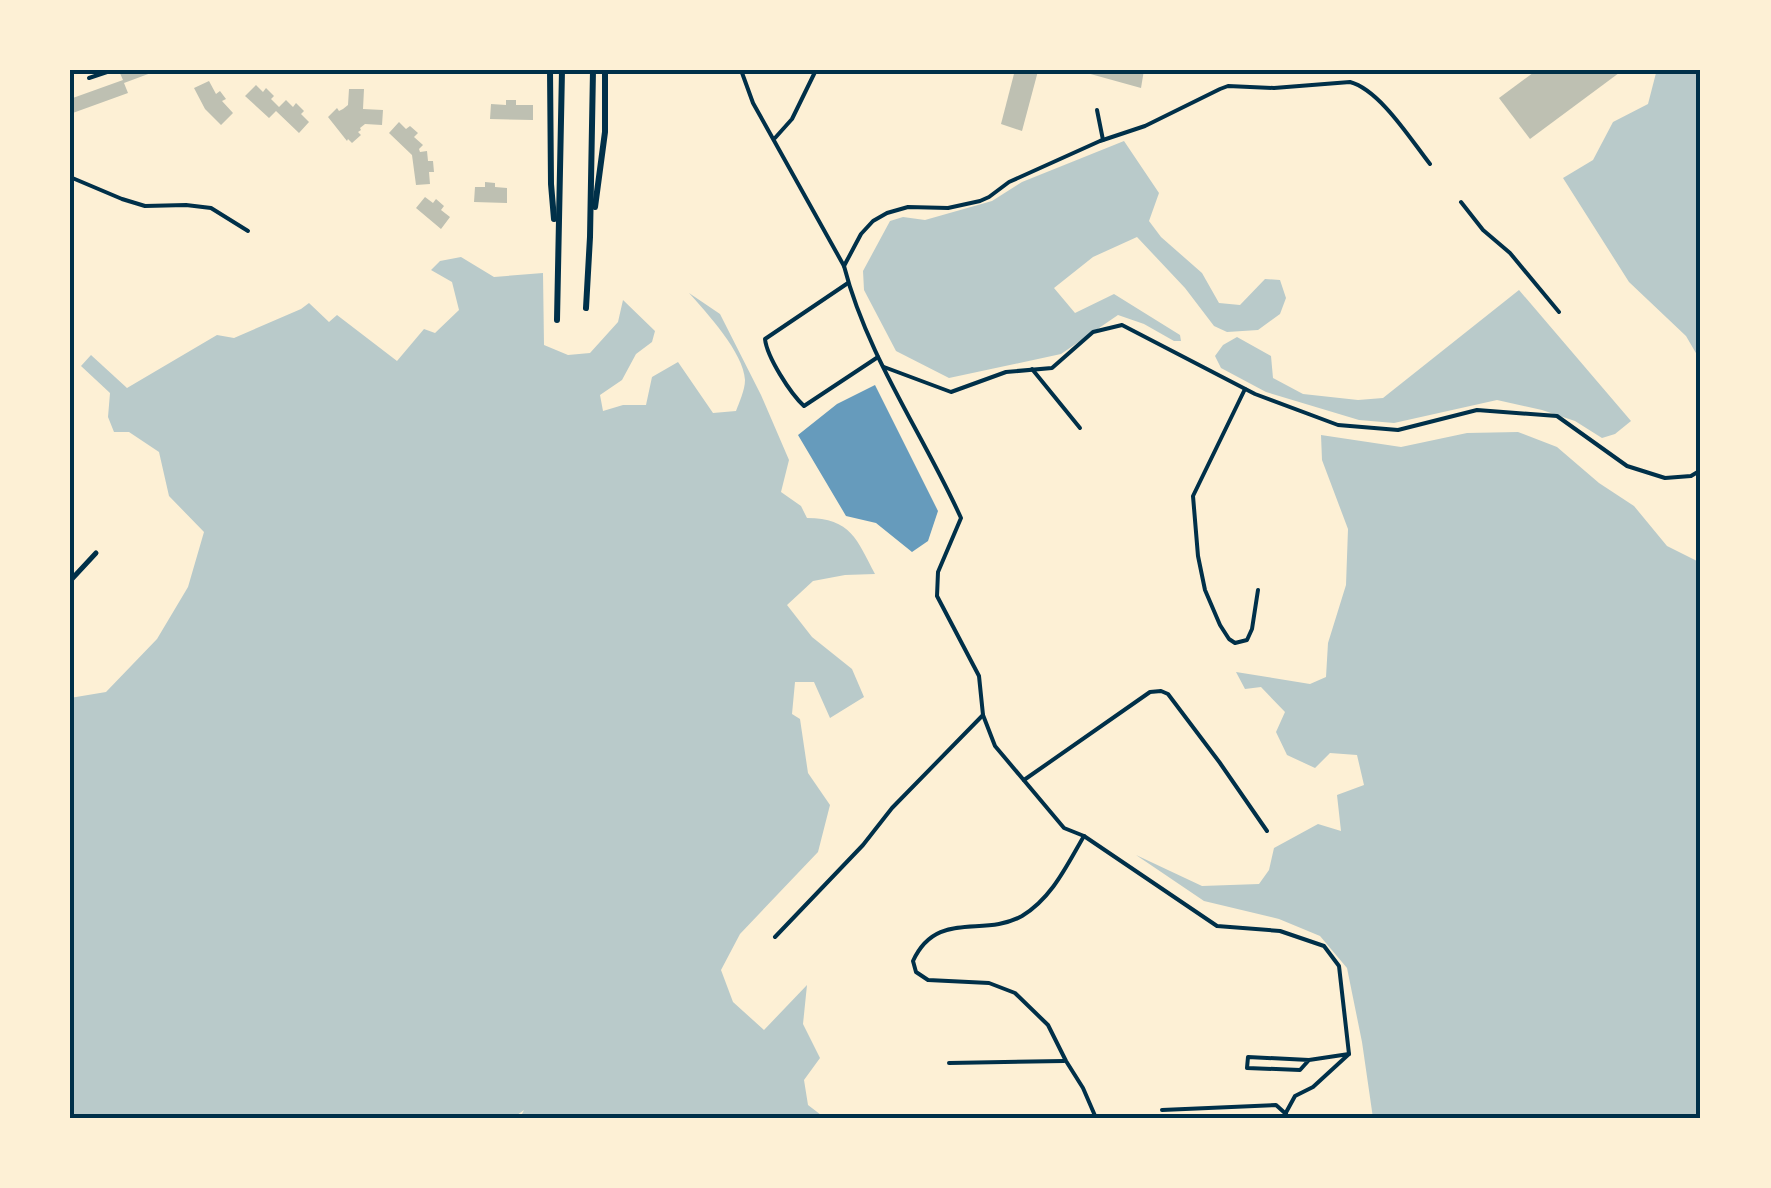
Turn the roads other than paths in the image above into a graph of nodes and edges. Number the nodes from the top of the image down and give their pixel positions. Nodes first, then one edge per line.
1 (114, 70) edge
2 (550, 70) edge
3 (562, 70) edge
4 (594, 70) edge
5 (605, 70) edge
6 (741, 70) edge
7 (816, 70) edge
8 (89, 78) dead end
9 (1097, 110) dead end
10 (774, 138) junction
11 (1103, 140) junction
12 (1430, 164) dead end
13 (70, 177) edge
14 (1461, 202) dead end
15 (248, 231) dead end
16 (590, 238) junction
17 (558, 253) junction
18 (844, 266) junction
19 (848, 282) junction
20 (586, 308) dead end
21 (1559, 312) dead end
22 (557, 320) dead end
23 (878, 357) junction
24 (884, 367) junction
25 (1032, 369) junction
26 (1245, 389) junction
27 (1080, 428) dead end
28 (1701, 470) edge
29 (96, 552) dead end
30 (70, 581) edge
31 (1258, 590) dead end
32 (983, 716) junction
33 (1024, 780) junction
34 (1267, 831) dead end
35 (1084, 836) junction
36 (775, 937) dead end
37 (1349, 1054) junction
38 (1310, 1060) junction
39 (1066, 1062) junction
40 (949, 1063) dead end
41 (1162, 1110) dead end
42 (1285, 1116) edge
43 (1096, 1118) edge

1 - 8 street
2 - 17 main road
3 - 17 main road
4 - 16 main road
5 - 16 main road
6 - 10 street
7 - 10 street
9 - 11 street
10 - 18 street
11 - 12 street
11 - 18 street
13 - 15 street
14 - 21 street
16 - 20 main road
17 - 22 main road
18 - 19 street
19 - 23 street
19 - 23 street
23 - 24 street
24 - 25 street
24 - 32 street
25 - 26 street
25 - 27 street
26 - 28 street
26 - 31 street
29 - 30 street
32 - 33 street
32 - 36 street
33 - 34 street
33 - 35 street
35 - 37 street
35 - 39 street
37 - 38 street
37 - 42 street
38 - 38 street
39 - 40 street
39 - 43 street
41 - 42 street

